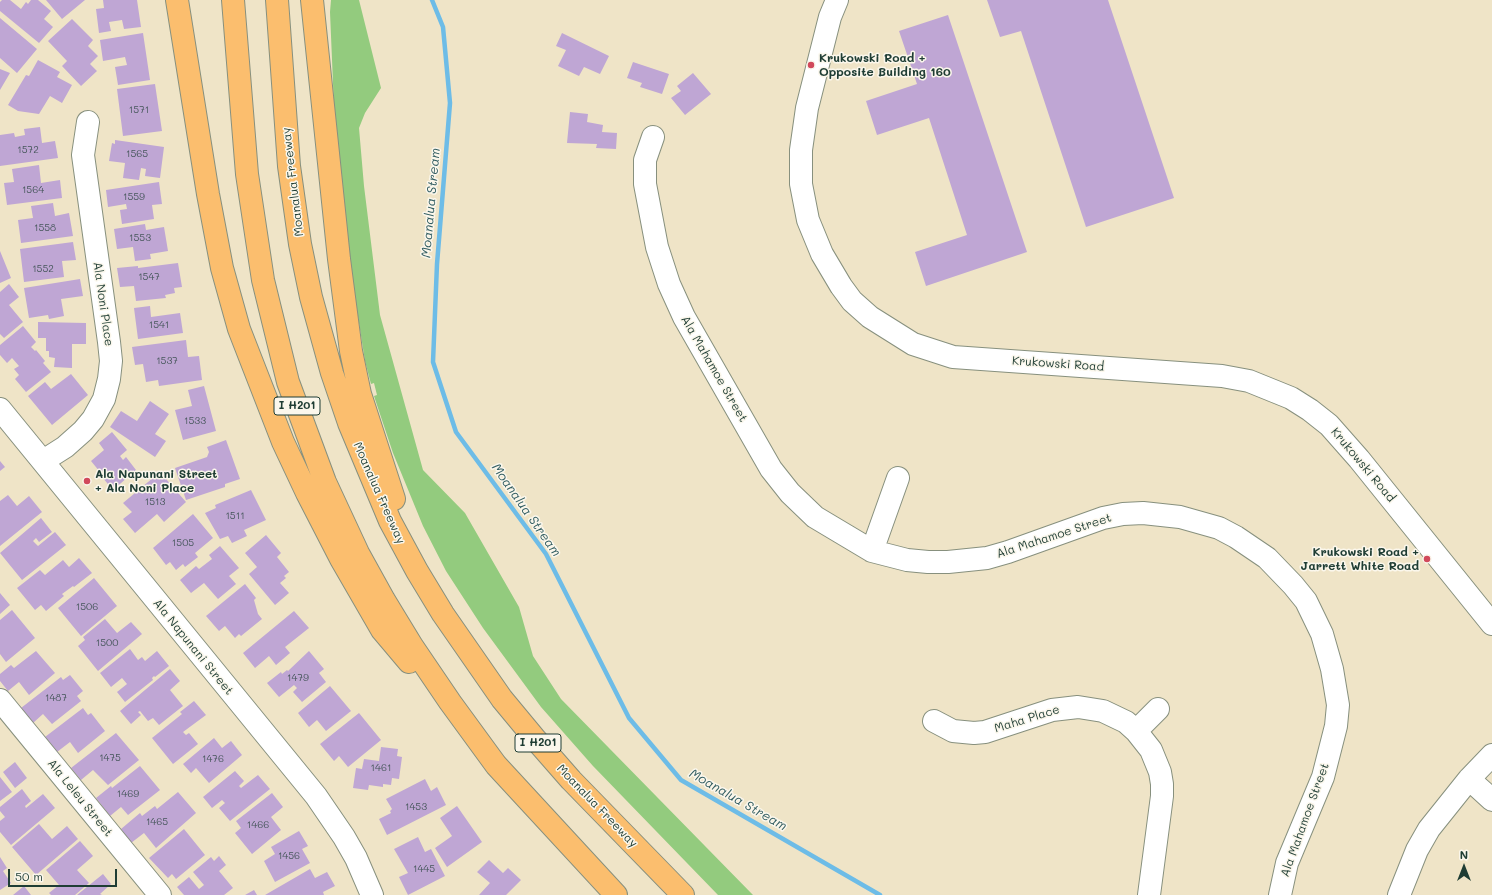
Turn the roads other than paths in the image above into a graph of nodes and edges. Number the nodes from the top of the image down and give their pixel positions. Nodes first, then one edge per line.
1 (177, 0) edge
2 (233, 0) edge
3 (277, 0) edge
4 (312, 0) edge
5 (320, 0) edge
6 (837, 0) edge
7 (318, 71) junction
8 (88, 122) dead end
9 (653, 138) dead end
10 (0, 409) edge
11 (43, 461) junction
12 (898, 478) dead end
13 (872, 551) junction
14 (417, 571) junction
15 (1492, 624) edge
16 (0, 700) edge
17 (1158, 709) dead end
18 (934, 721) dead end
19 (1136, 731) junction
20 (1492, 740) edge
21 (1492, 755) edge
22 (496, 765) junction
23 (1478, 772) edge
24 (1492, 800) edge
25 (160, 895) edge
26 (372, 895) edge
27 (616, 895) edge
28 (682, 895) edge
29 (1149, 895) edge
30 (1280, 895) edge
31 (1399, 895) edge

1 - 22 highway
2 - 22 highway, I H201
3 - 14 highway, Moanalua Freeway / I H201
4 - 7 highway
5 - 7 highway
6 - 15 street, Krukowski Road
7 - 14 highway
8 - 11 street, Ala Noni Place
9 - 13 street, Ala Mahamoe Street
10 - 11 street, Ala Napunani Street
11 - 26 street, Ala Napunani Street
12 - 13 street
13 - 30 street, Ala Mahamoe Street
14 - 28 highway, Moanalua Freeway / I H201
16 - 25 street, Ala Leleu Street
17 - 19 street
18 - 19 street, Maha Place
19 - 29 street, Maha Place
20 - 23 street
21 - 23 street
22 - 27 highway, I H201
23 - 24 street
23 - 31 street

